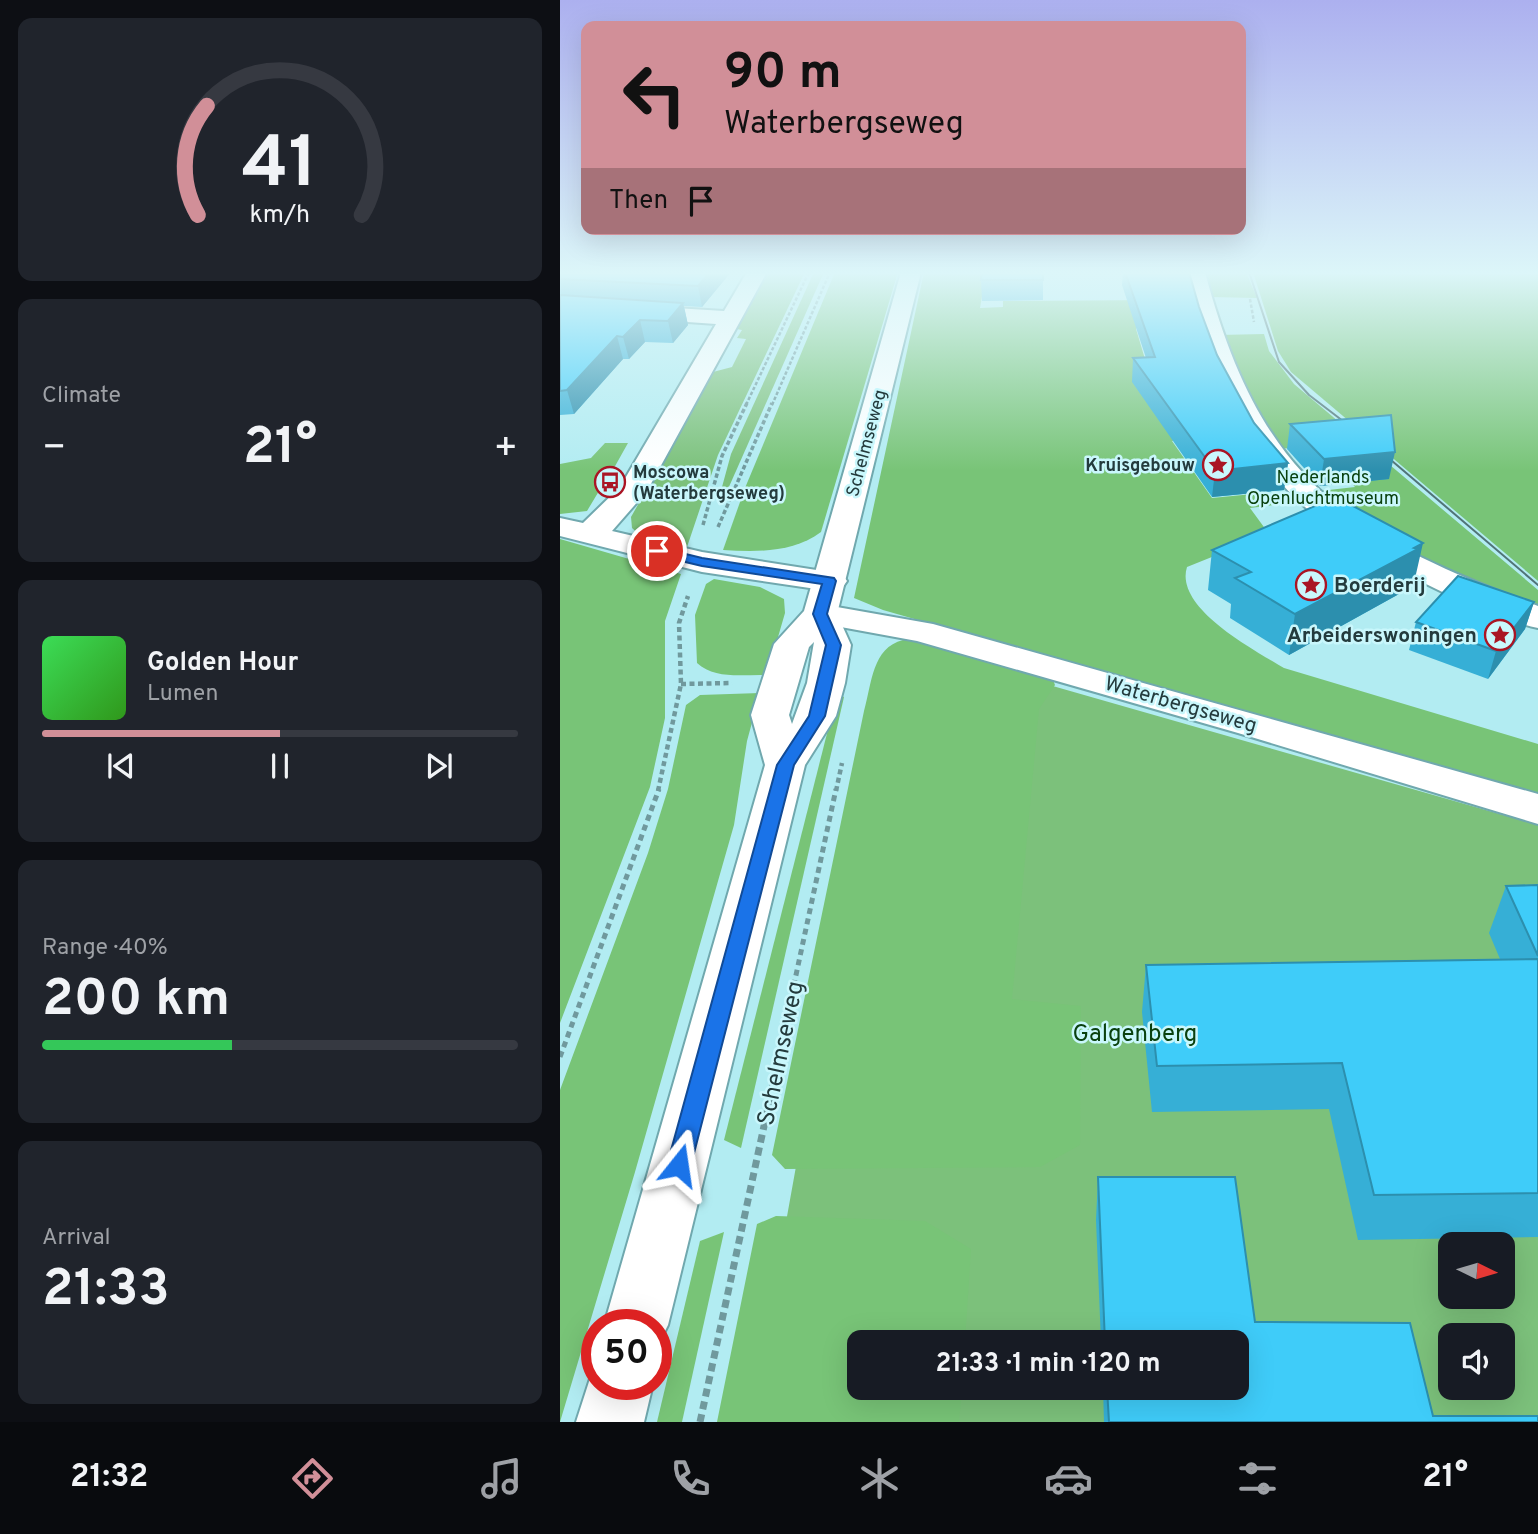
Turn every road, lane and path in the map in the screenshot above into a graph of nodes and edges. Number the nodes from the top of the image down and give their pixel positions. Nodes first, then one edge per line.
1 (718, 338) edge
2 (778, 338) edge
3 (802, 338) edge
4 (893, 338) edge
5 (1211, 338) edge
6 (575, 530) edge
7 (702, 562) junction
8 (825, 598) junction
9 (1538, 618) edge
10 (845, 751) dead end
11 (1538, 809) edge
12 (560, 1056) edge
13 (640, 1309) edge
14 (616, 1400) edge
15 (610, 1422) edge
16 (700, 1422) edge

1 - 6 street
2 - 7 path
3 - 7 path
4 - 8 street, Schelmseweg
5 - 9 street
6 - 7 street, Waterbergseweg
7 - 8 street, Waterbergseweg
7 - 12 path
8 - 11 street, Waterbergseweg
8 - 13 street
10 - 16 path, Schelmseweg
14 - 15 street

